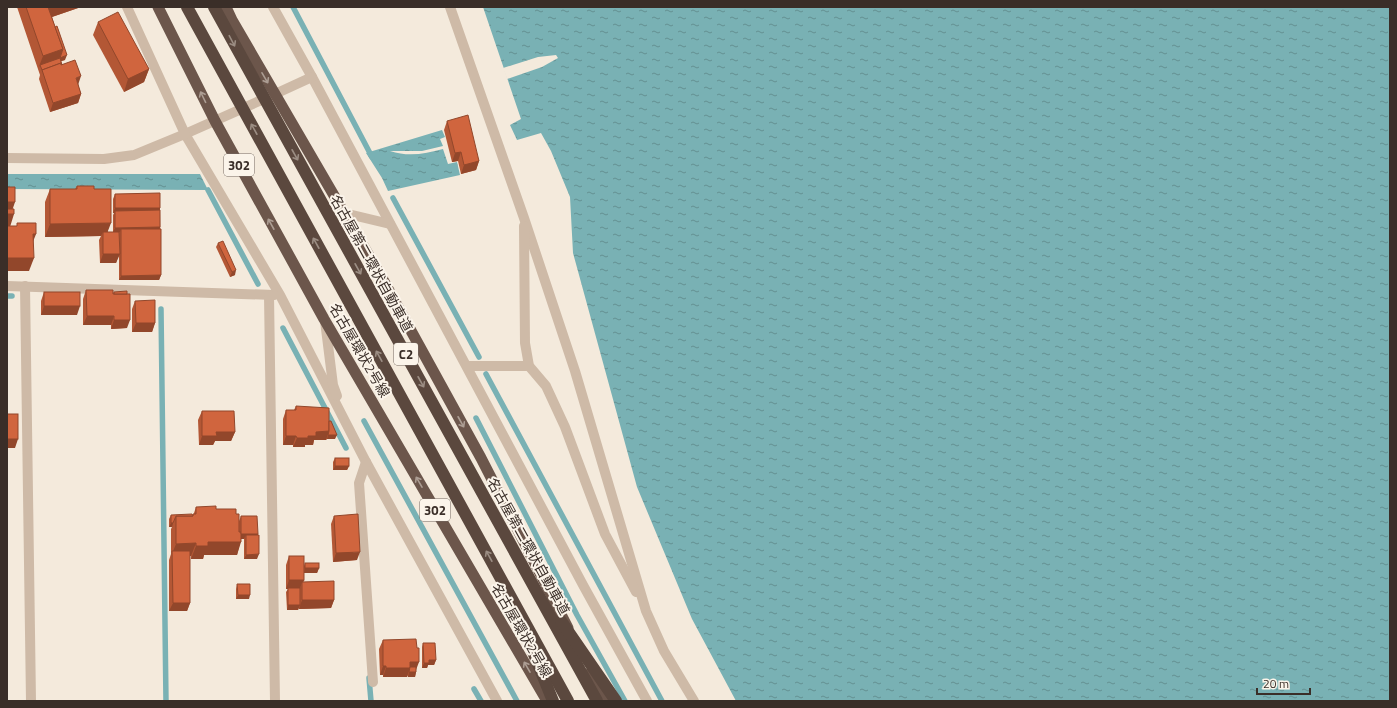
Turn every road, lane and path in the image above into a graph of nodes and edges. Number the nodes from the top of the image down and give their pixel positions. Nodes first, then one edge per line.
1 (127, 7) edge
2 (158, 7) edge
3 (187, 7) edge
4 (214, 7) edge
5 (226, 7) edge
6 (273, 7) edge
7 (450, 7) edge
8 (312, 76) junction
9 (274, 94) junction
10 (215, 121) junction
11 (185, 134) junction
12 (7, 158) edge
13 (344, 214) junction
14 (524, 218) junction
15 (390, 224) junction
16 (7, 286) edge
17 (25, 286) junction
18 (268, 294) junction
19 (280, 295) junction
20 (324, 319) junction
21 (467, 366) junction
22 (529, 366) junction
23 (345, 421) junction
24 (366, 462) junction
25 (522, 564) junction
26 (507, 590) junction
27 (646, 611) junction
28 (373, 682) dead end
29 (31, 701) edge
30 (275, 701) edge
31 (497, 701) edge
32 (547, 701) edge
33 (553, 701) edge
34 (568, 701) edge
35 (598, 701) edge
36 (606, 701) edge
37 (616, 701) edge
38 (647, 701) edge
39 (694, 701) edge

1 - 11 street
10 -> 2 highway, 名古屋環状2号線 / 302
26 -> 3 highway, C2
4 -> 25 highway, 名古屋第二環状自動車道 / C2
5 -> 9 highway
6 - 8 street
7 - 14 street
8 - 9 street
8 - 15 street
9 - 10 street
9 - 13 highway
10 - 11 street
20 -> 10 highway, 名古屋環状2号線 / 302
11 - 12 street
11 - 19 street
13 - 15 street
13 -> 36 highway
14 - 22 street
14 - 27 street
15 - 21 street
16 - 17 street
17 - 18 street
17 - 29 street
18 - 19 street
18 - 30 street
19 - 23 street
20 - 23 street
32 -> 20 highway, 名古屋環状2号線 / 302
21 - 22 street
21 - 38 street
22 - 27 street
23 - 24 street
24 - 28 street
24 - 31 street
25 - 35 highway, 名古屋第二環状自動車道 / C2
25 - 37 highway
26 - 33 highway
26 - 34 highway, C2
27 - 39 street

